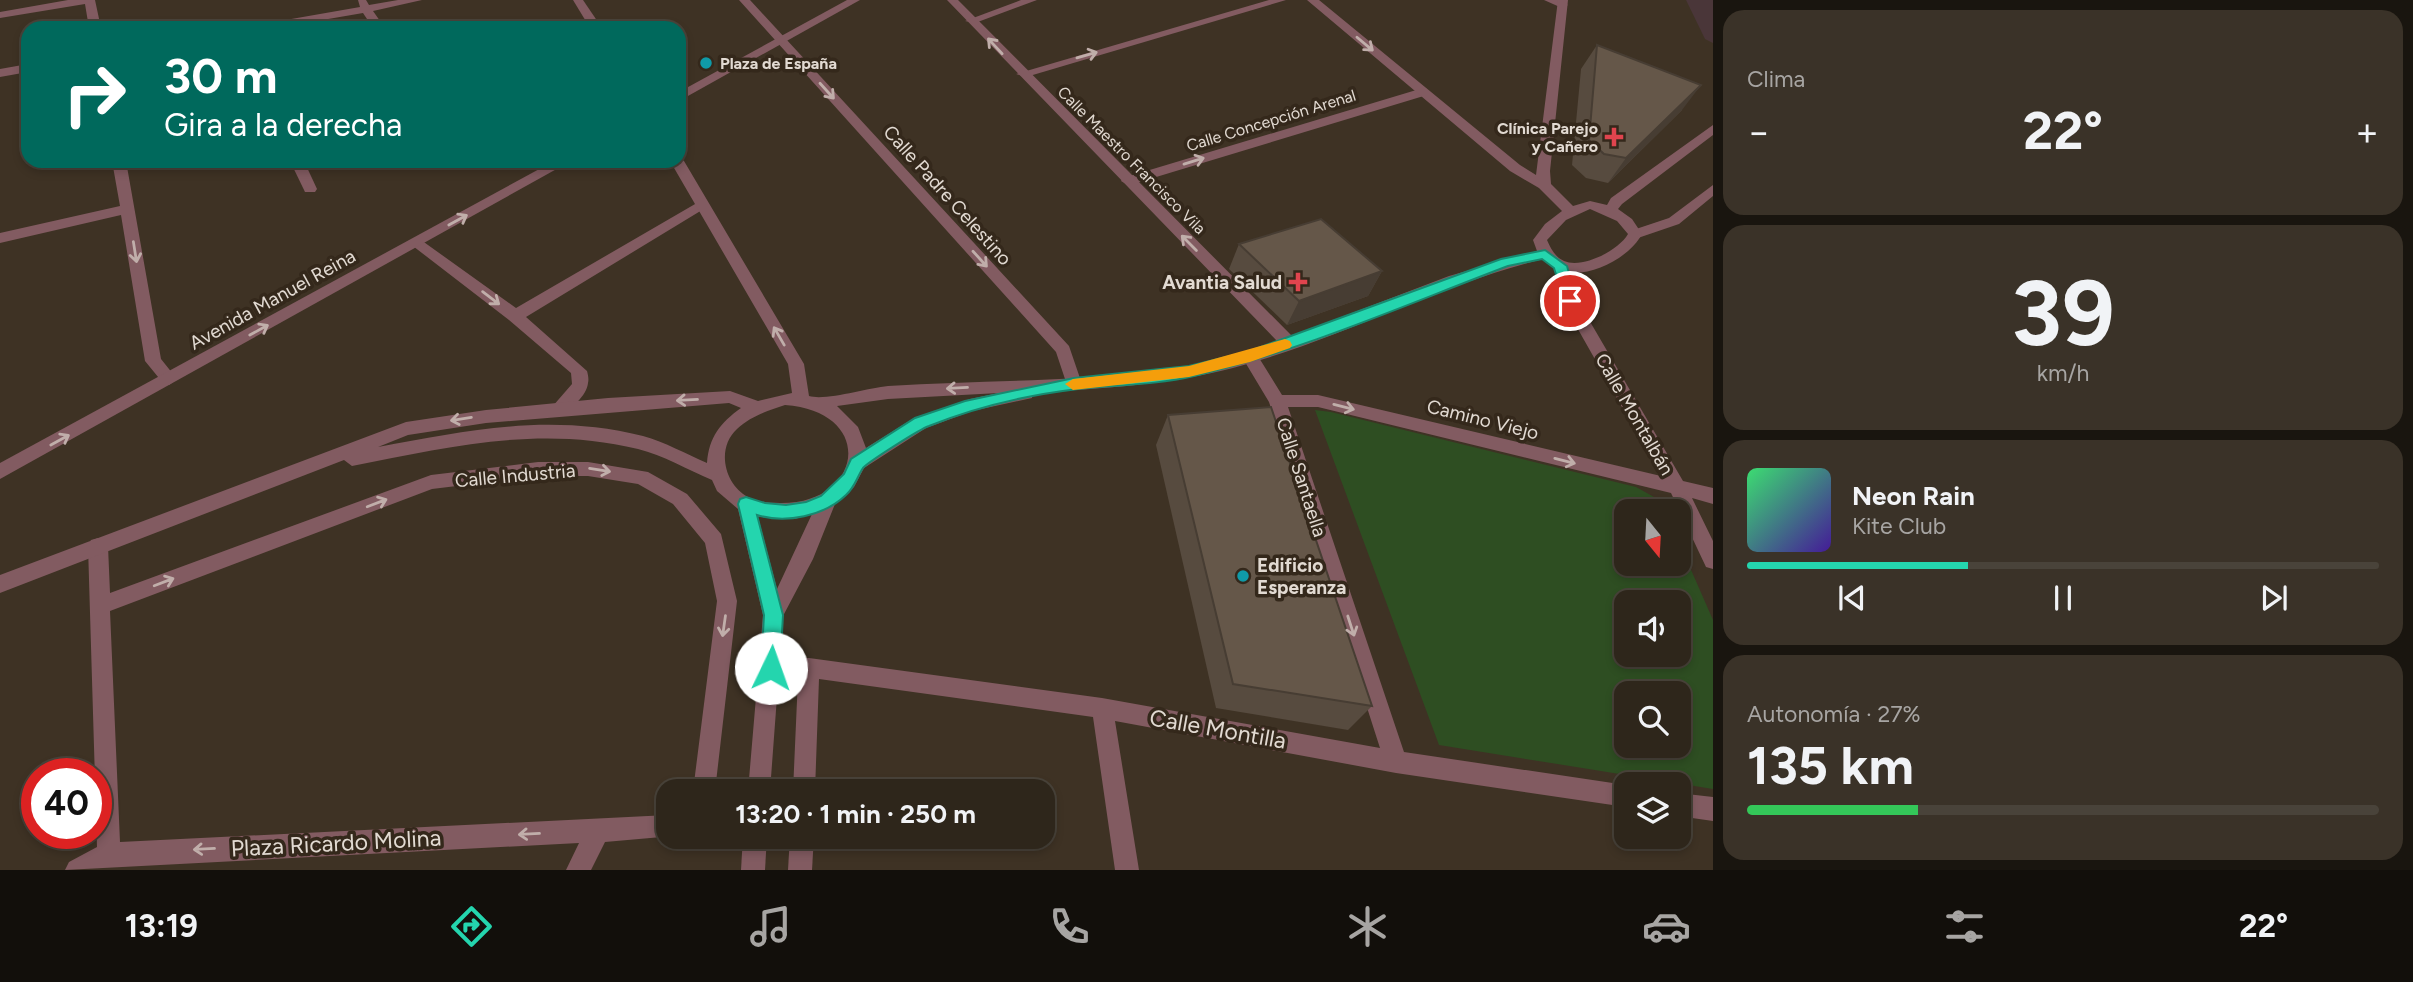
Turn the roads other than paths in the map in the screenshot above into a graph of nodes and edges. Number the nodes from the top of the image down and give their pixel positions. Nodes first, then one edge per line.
1 (89, 0) edge
2 (417, 0) edge
3 (578, 0) edge
4 (744, 0) edge
5 (855, 0) edge
6 (952, 0) edge
7 (1032, 0) edge
8 (1281, 0) edge
9 (1312, 0) edge
10 (1549, 0) edge
11 (1563, 3) edge
12 (363, 4) edge
13 (0, 15) edge
14 (94, 21) edge
15 (288, 21) edge
16 (374, 21) edge
17 (592, 21) edge
18 (971, 21) junction
19 (781, 40) junction
20 (21, 69) edge
21 (0, 73) edge
22 (1021, 74) junction
23 (1423, 92) junction
24 (686, 93) edge
25 (1713, 129) edge
26 (120, 168) edge
27 (300, 168) edge
28 (551, 168) edge
29 (681, 168) edge
30 (1128, 181) junction
31 (1544, 186) junction
32 (310, 189) dead end
33 (1713, 190) edge
34 (702, 204) junction
35 (128, 209) junction
36 (1611, 210) junction
37 (1570, 211) junction
38 (1634, 234) junction
39 (0, 238) edge
40 (416, 243) junction
41 (1545, 254) junction
42 (1561, 266) junction
43 (515, 316) junction
44 (1289, 343) junction
45 (1250, 357) junction
46 (169, 379) junction
47 (1074, 384) junction
48 (800, 399) junction
49 (1277, 401) junction
50 (820, 405) junction
51 (754, 406) junction
52 (561, 407) junction
53 (856, 463) junction
54 (311, 467) junction
55 (0, 472) edge
56 (718, 475) junction
57 (1678, 489) junction
58 (1713, 496) edge
59 (827, 501) junction
60 (746, 504) junction
61 (98, 546) junction
62 (1713, 561) edge
63 (0, 584) edge
64 (100, 606) junction
65 (773, 615) junction
66 (771, 668) junction
67 (809, 668) junction
68 (1102, 708) junction
69 (1396, 762) junction
70 (705, 779) edge
71 (761, 779) edge
72 (804, 779) edge
73 (1614, 794) edge
74 (1691, 806) edge
75 (1713, 809) edge
76 (656, 828) edge
77 (598, 831) junction
78 (754, 849) edge
79 (801, 849) edge
80 (109, 854) junction
81 (78, 870) edge
82 (578, 870) edge
83 (752, 870) edge
84 (800, 870) edge
85 (1127, 870) edge

1 - 13 street
1 - 14 street
2 - 12 street
3 - 17 street
4 - 19 street
5 - 19 street
6 - 18 street, Calle Maestro Francisco Vila
7 - 18 street
22 -> 8 street
9 -> 23 street
10 - 11 street
11 - 31 street
12 - 15 street
12 - 16 street
22 -> 18 street, Calle Maestro Francisco Vila
19 - 24 street
19 -> 47 street, Calle Padre Celestino
20 - 21 street
22 - 30 street, Calle Maestro Francisco Vila
30 -> 23 street, Calle Concepción Arenal
23 - 31 street
25 - 36 street
26 - 35 street
27 - 32 street
40 -> 28 street, Avenida Manuel Reina
29 - 34 street
44 -> 30 street, Calle Maestro Francisco Vila
31 - 37 street
33 - 38 street
34 - 43 street
48 -> 34 street
35 - 39 street
35 -> 46 street
36 - 37 street
36 - 38 street
37 - 41 street
38 - 42 street
40 -> 43 street
46 -> 40 street, Avenida Manuel Reina
41 - 42 street
41 - 44 street
42 - 57 street, Calle Montalbán
43 - 52 street
44 - 45 street
45 - 47 street
45 - 49 street, Calle Santaella
55 -> 46 street, Avenida Manuel Reina
47 -> 50 street
47 - 53 street
48 - 50 street
48 - 51 street
49 -> 57 street, Camino Viejo
49 -> 69 street, Calle Santaella
50 - 53 street
51 -> 52 street, Calle Industria
51 - 56 street
52 -> 54 street, Calle Industria
53 - 59 street
54 - 56 street, Calle Industria
54 - 61 street, Calle Industria
56 - 60 street
57 - 58 street, Camino Viejo
57 - 62 street, Calle Montalbán
59 - 60 street
59 - 65 street
60 - 65 street
61 - 63 street, Calle Industria
61 - 64 street
64 -> 70 street, Calle Industria
64 - 80 street
65 - 66 street
66 - 67 street, Calle Montilla
66 - 71 street
67 - 68 street, Calle Montilla
67 - 72 street
68 - 69 street, Calle Montilla
68 - 85 street
69 - 73 street, Calle Montilla
74 - 75 street
76 - 77 street, Plaza Ricardo Molina
77 -> 80 street, Plaza Ricardo Molina
77 - 82 street
78 - 83 street
79 - 84 street
80 - 81 street, Plaza Ricardo Molina

